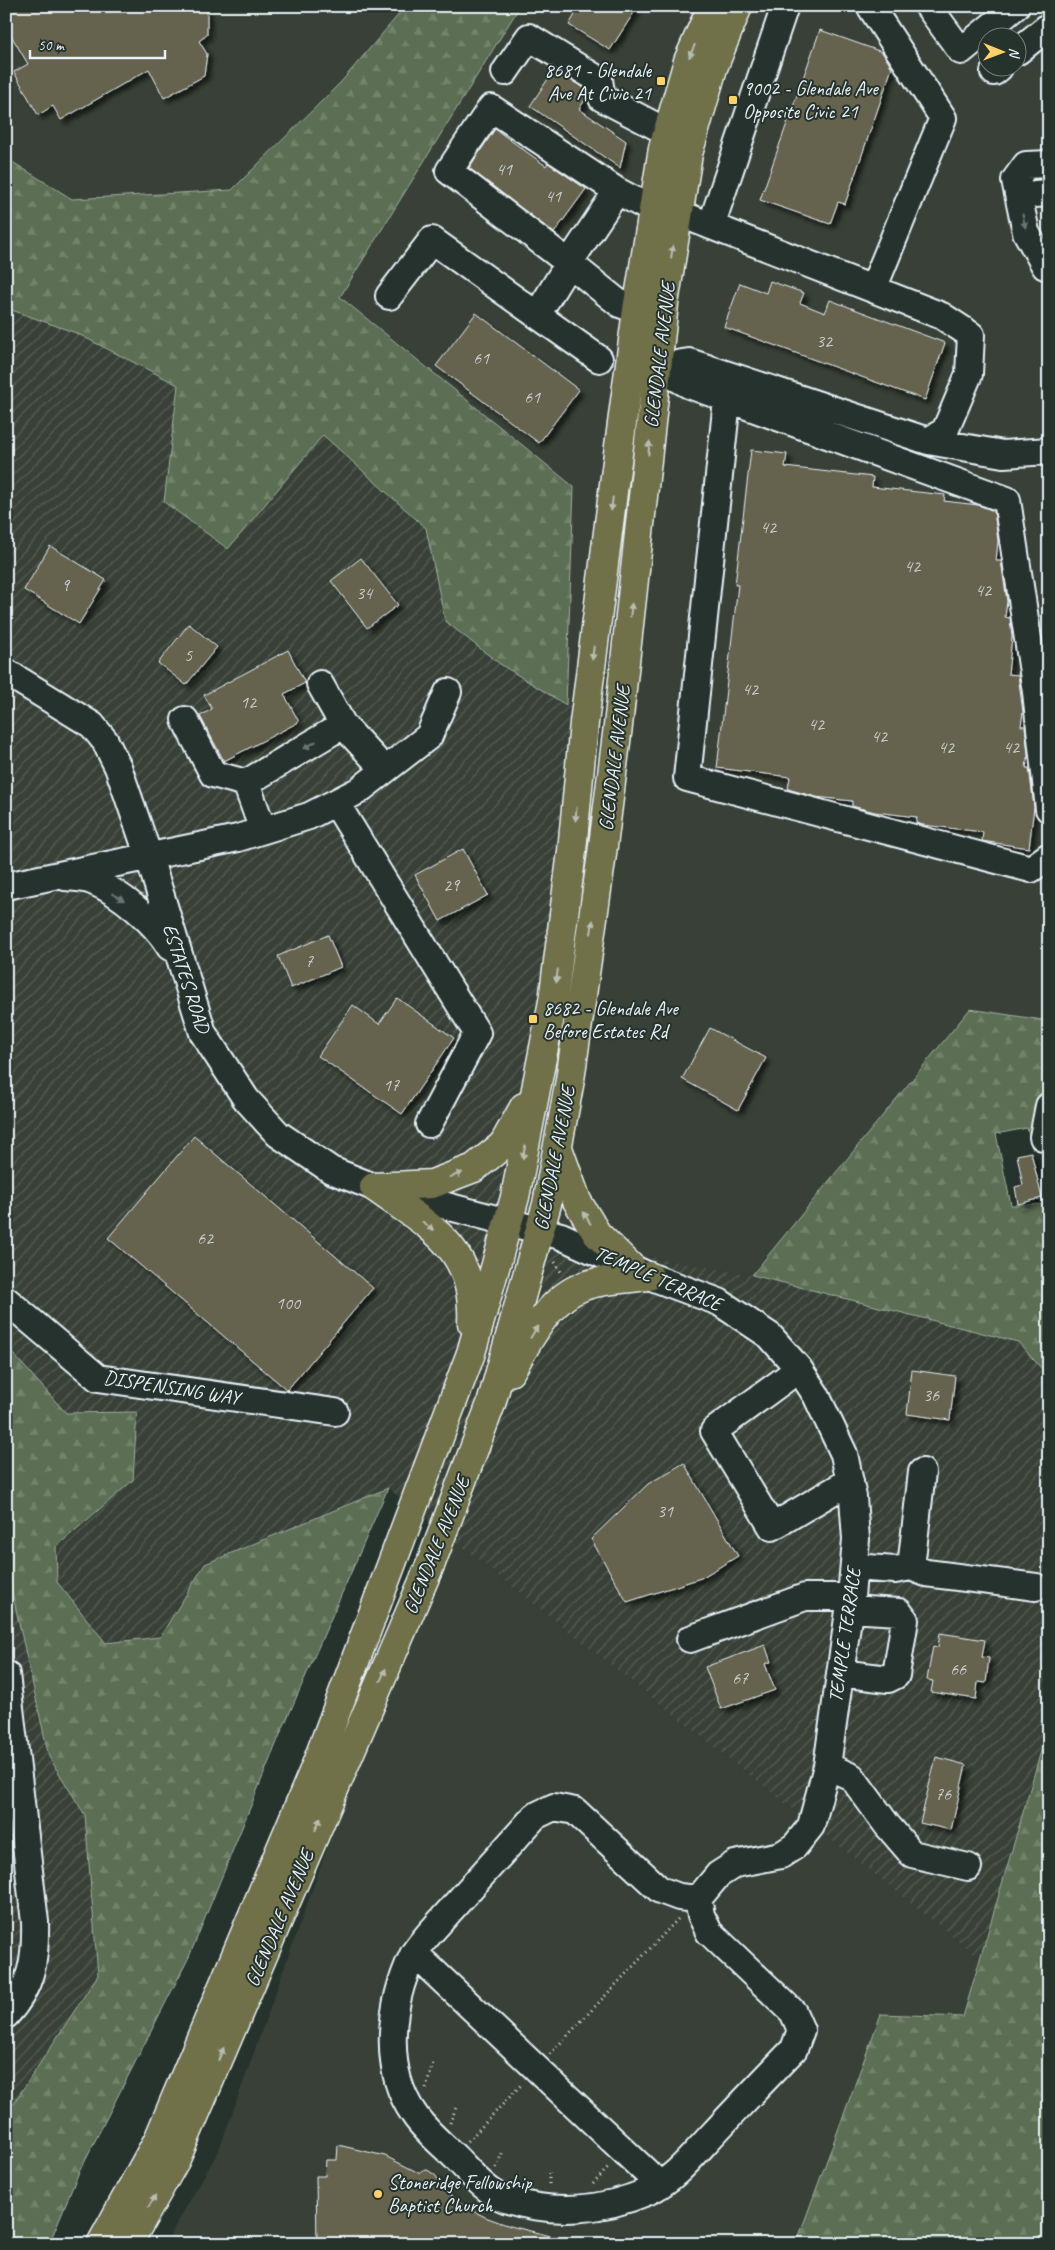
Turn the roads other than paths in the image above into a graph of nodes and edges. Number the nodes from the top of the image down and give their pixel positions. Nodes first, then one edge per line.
1 (712, 6) edge
2 (738, 6) edge
3 (785, 6) edge
4 (870, 6) edge
5 (928, 6) edge
6 (1016, 6) edge
7 (1049, 26) edge
8 (1001, 28) edge
9 (978, 42) edge
10 (1028, 43) edge
11 (505, 72) dead end
12 (668, 132) junction
13 (1049, 164) edge
14 (617, 191) junction
15 (666, 212) junction
16 (711, 226) junction
17 (569, 263) junction
18 (1049, 266) edge
19 (873, 289) junction
20 (389, 296) dead end
21 (636, 310) junction
22 (538, 315) junction
23 (631, 351) junction
24 (599, 359) dead end
25 (657, 367) junction
26 (727, 400) junction
27 (928, 441) junction
28 (1049, 451) edge
29 (6, 672) edge
30 (320, 684) dead end
31 (448, 692) dead end
32 (185, 720) dead end
33 (344, 725) junction
34 (385, 770) junction
35 (246, 783) junction
36 (336, 803) junction
37 (1049, 809) edge
38 (263, 830) junction
39 (1049, 856) edge
40 (149, 857) junction
41 (57, 875) junction
42 (6, 886) edge
43 (181, 964) junction
44 (538, 1074) junction
45 (1049, 1106) edge
46 (429, 1124) dead end
47 (1043, 1137) dead end
48 (558, 1148) junction
49 (374, 1187) junction
50 (508, 1221) junction
51 (540, 1229) junction
52 (640, 1272) junction
53 (6, 1300) edge
54 (471, 1353) junction
55 (800, 1369) junction
56 (491, 1404) junction
57 (335, 1412) dead end
58 (922, 1472) dead end
59 (850, 1481) junction
60 (854, 1567) junction
61 (911, 1567) junction
62 (1036, 1587) dead end
63 (850, 1603) junction
64 (690, 1639) dead end
65 (840, 1673) junction
66 (6, 1674) edge
67 (827, 1766) junction
68 (968, 1867) dead end
69 (689, 1908) junction
70 (414, 1954) junction
71 (6, 2015) edge
72 (660, 2185) junction
73 (101, 2244) edge
74 (128, 2244) edge

1 -> 12 main road, GLENDALE AVENUE
2 - 15 main road, GLENDALE AVENUE
3 - 16 street
4 - 19 street
5 - 9 street
6 - 8 street
7 - 10 street
11 - 12 street
12 - 15 main road, GLENDALE AVENUE
13 -> 18 street
14 - 15 street
14 - 17 street
14 - 17 street
15 - 16 street
15 - 21 main road, GLENDALE AVENUE
25 -> 15 main road, GLENDALE AVENUE
16 - 19 street
17 - 21 street
17 - 22 street
19 - 27 street
20 - 22 street
21 - 23 main road, GLENDALE AVENUE
22 - 24 street
23 - 25 street
23 -> 44 main road, GLENDALE AVENUE
25 - 26 street
25 - 27 street
48 -> 25 main road, GLENDALE AVENUE
26 - 37 street
26 - 39 street
27 - 28 street
29 - 40 street, ESTATES ROAD
30 - 33 street
31 - 34 street
32 - 35 street
33 - 34 street
33 -> 35 street
34 - 36 street
35 - 38 street
36 - 38 street
36 - 46 street
38 - 40 street
40 - 41 street
40 - 43 street, ESTATES ROAD
41 - 42 street
41 -> 43 street
43 - 49 street, ESTATES ROAD
49 -> 44 main road
44 -> 50 main road, GLENDALE AVENUE
45 - 47 street
48 - 51 main road, GLENDALE AVENUE
52 -> 48 main road
49 - 50 street, ESTATES ROAD
49 -> 54 main road
50 - 51 street, TEMPLE TERRACE
50 - 54 main road, GLENDALE AVENUE
51 - 52 street, TEMPLE TERRACE
51 - 56 main road, GLENDALE AVENUE
52 - 55 street, TEMPLE TERRACE
56 -> 52 main road
53 - 57 street, DISPENSING WAY
54 - 73 main road, GLENDALE AVENUE
55 - 59 street, TEMPLE TERRACE
55 - 59 street
74 -> 56 main road, GLENDALE AVENUE
58 - 61 street
59 - 60 street, TEMPLE TERRACE
60 - 61 street
60 - 63 street, TEMPLE TERRACE
61 - 62 street
63 - 64 street
63 - 65 street, TEMPLE TERRACE
63 - 65 street
65 - 67 street, TEMPLE TERRACE
66 - 71 street
67 - 68 street
67 - 69 street, TEMPLE TERRACE
69 - 70 street
69 - 72 street
70 - 72 street
70 - 72 street

